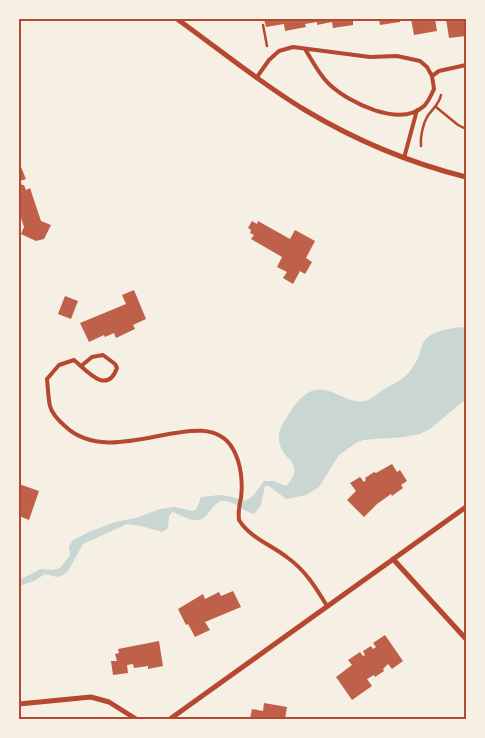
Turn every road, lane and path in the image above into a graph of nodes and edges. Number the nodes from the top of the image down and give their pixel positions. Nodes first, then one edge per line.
1 (177, 19) edge
2 (262, 25) dead end
3 (267, 46) dead end
4 (305, 49) junction
5 (466, 65) edge
6 (432, 76) junction
7 (257, 77) junction
8 (442, 93) dead end
9 (436, 107) junction
10 (418, 110) junction
11 (466, 129) edge
12 (422, 146) dead end
13 (404, 158) junction
14 (466, 177) edge
15 (81, 366) junction
16 (466, 507) edge
17 (393, 559) junction
18 (328, 606) junction
19 (466, 639) edge
20 (19, 704) edge
21 (136, 719) edge
22 (170, 719) edge

1 - 7 street
2 - 3 path
4 - 6 lane
4 - 7 lane
4 - 10 lane
5 - 6 lane
6 - 10 lane
7 - 13 street
8 - 9 path
9 - 11 path
9 - 12 path
10 - 13 lane
13 - 14 street
15 - 15 lane
15 - 18 lane
16 - 17 street
17 - 18 street
17 - 19 street
18 - 22 street
20 - 21 street

